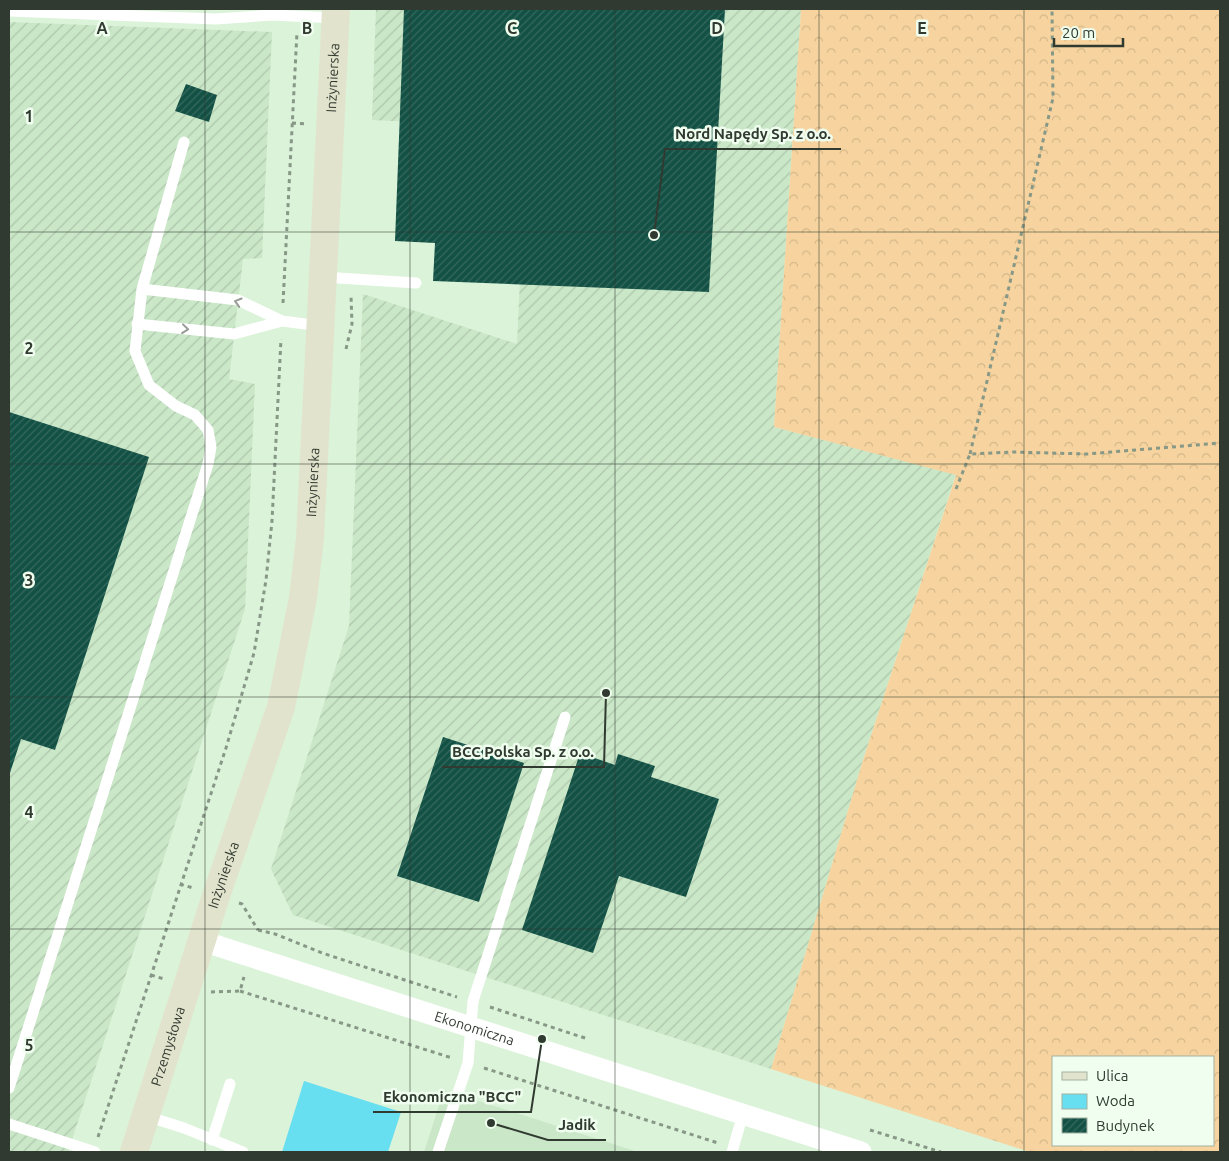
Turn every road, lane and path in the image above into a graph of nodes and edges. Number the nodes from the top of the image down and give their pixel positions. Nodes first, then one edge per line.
1 (1052, 9) edge
2 (9, 12) edge
3 (336, 13) edge
4 (297, 16) junction
5 (184, 142) dead end
6 (323, 277) junction
7 (416, 283) dead end
8 (142, 289) junction
9 (282, 321) junction
10 (136, 324) junction
11 (321, 326) junction
12 (1220, 443) edge
13 (970, 454) junction
14 (956, 489) dead end
15 (565, 717) dead end
16 (258, 930) dead end
17 (202, 941) junction
18 (240, 991) dead end
19 (473, 1002) junction
20 (472, 1028) junction
21 (592, 1040) dead end
22 (468, 1063) junction
23 (230, 1084) dead end
24 (9, 1088) edge
25 (743, 1114) junction
26 (146, 1116) junction
27 (9, 1124) edge
28 (862, 1127) dead end
29 (212, 1140) junction
30 (732, 1150) edge
31 (94, 1152) edge
32 (134, 1152) edge
33 (243, 1152) edge
34 (438, 1152) edge
35 (860, 1152) edge
36 (941, 1152) edge

1 - 13 path
2 - 4 lane
3 - 4 lane
3 - 6 street, Inżynierska
4 - 9 path
5 - 8 lane
6 - 7 lane
6 - 11 street, Inżynierska
9 -> 8 lane
8 - 10 lane
10 -> 9 lane
9 - 11 lane
9 - 31 path
10 - 24 lane
11 - 17 street, Inżynierska
12 - 13 path
13 - 14 path
15 - 19 lane
16 - 19 path
17 - 20 street, Ekonomiczna
17 - 26 street, Przemysłowa
18 - 22 path
19 - 20 lane
19 - 21 path
20 - 22 lane
20 - 25 street, Ekonomiczna
22 - 30 path
22 - 34 lane
23 - 29 lane
25 - 30 lane
25 - 35 street, Ekonomiczna
26 - 29 lane
26 - 32 street, Przemysłowa
27 - 31 lane
28 - 36 path
29 - 33 lane

